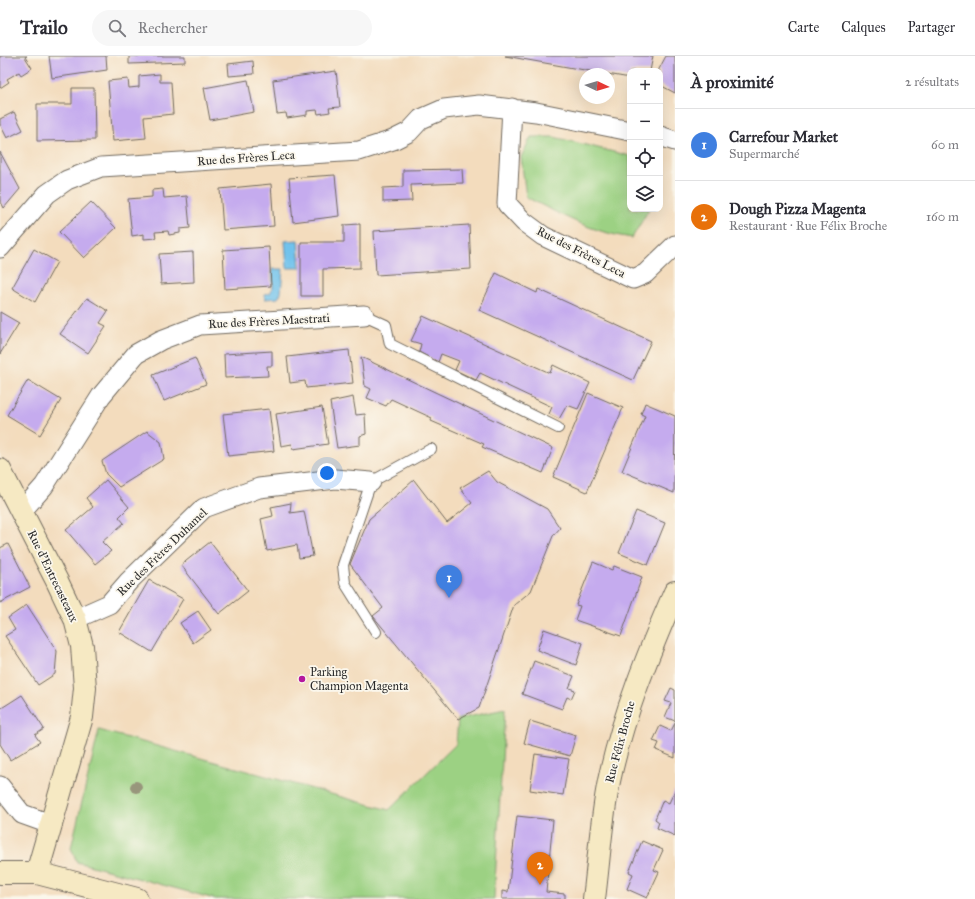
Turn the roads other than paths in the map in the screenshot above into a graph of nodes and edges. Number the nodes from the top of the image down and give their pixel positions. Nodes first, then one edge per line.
1 (512, 108) junction
2 (627, 129) edge
3 (663, 137) edge
4 (675, 141) edge
5 (675, 245) edge
6 (0, 248) edge
7 (364, 315) joint
8 (558, 428) dead end
9 (431, 449) dead end
10 (0, 470) edge
11 (371, 482) junction
12 (22, 512) junction
13 (675, 592) edge
14 (75, 619) junction
15 (376, 632) dead end
16 (0, 786) edge
17 (50, 824) junction
18 (0, 873) edge
19 (37, 873) junction
20 (137, 899) edge
21 (594, 899) edge

1 - 2 street, Rue des Frères Leca
1 - 5 street, Rue des Frères Leca
1 - 6 street, Rue des Frères Leca
3 - 4 street
7 - 8 lane
7 - 12 street, Rue des Frères Maestrati
9 - 11 lane
10 - 12 street, Rue d'Entrecasteaux
11 - 14 street, Rue des Frères Duhamel
11 - 15 lane
12 - 14 street, Rue d'Entrecasteaux
13 - 21 street, Rue Félix Broche
14 - 17 street, Rue d'Entrecasteaux
16 - 17 street
17 - 19 street, Rue d'Entrecasteaux
18 - 19 street
19 - 20 street

